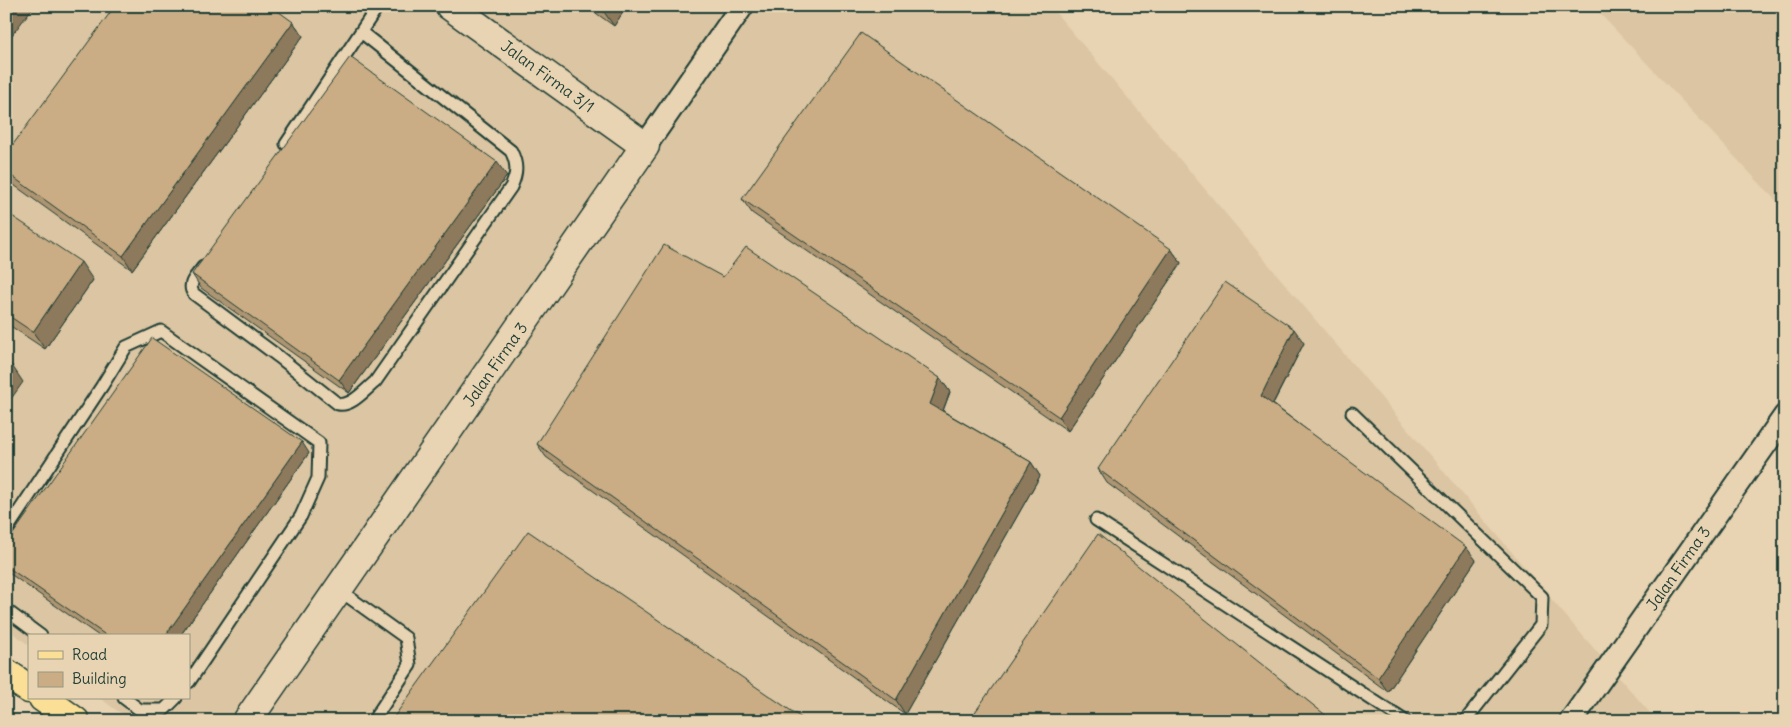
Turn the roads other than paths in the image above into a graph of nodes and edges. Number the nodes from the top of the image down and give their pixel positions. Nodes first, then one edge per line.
1 (378, 6) edge
2 (450, 6) edge
3 (742, 6) edge
4 (361, 32) junction
5 (645, 146) junction
6 (279, 155) edge
7 (208, 260) edge
8 (1352, 413) dead end
9 (1785, 416) edge
10 (1096, 520) dead end
11 (6, 531) edge
12 (339, 590) junction
13 (6, 610) edge
14 (37, 634) edge
15 (6, 673) edge
16 (190, 681) edge
17 (28, 688) edge
18 (46, 700) edge
19 (127, 700) edge
20 (174, 700) edge
21 (75, 721) edge
22 (247, 721) edge
23 (373, 721) edge
24 (1405, 721) edge
25 (1465, 721) edge
26 (1572, 721) edge

1 - 4 lane
2 - 5 street, Jalan Firma 3/1
3 - 5 street, Jalan Firma 3
4 - 6 lane
4 - 7 lane
5 - 12 street, Jalan Firma 3
8 - 25 lane
9 - 26 street, Jalan Firma 3
10 - 24 lane
11 - 16 lane
12 - 22 street, Jalan Firma 3
12 - 23 lane
13 - 14 lane
15 - 17 main road
18 - 21 main road
19 - 20 lane

